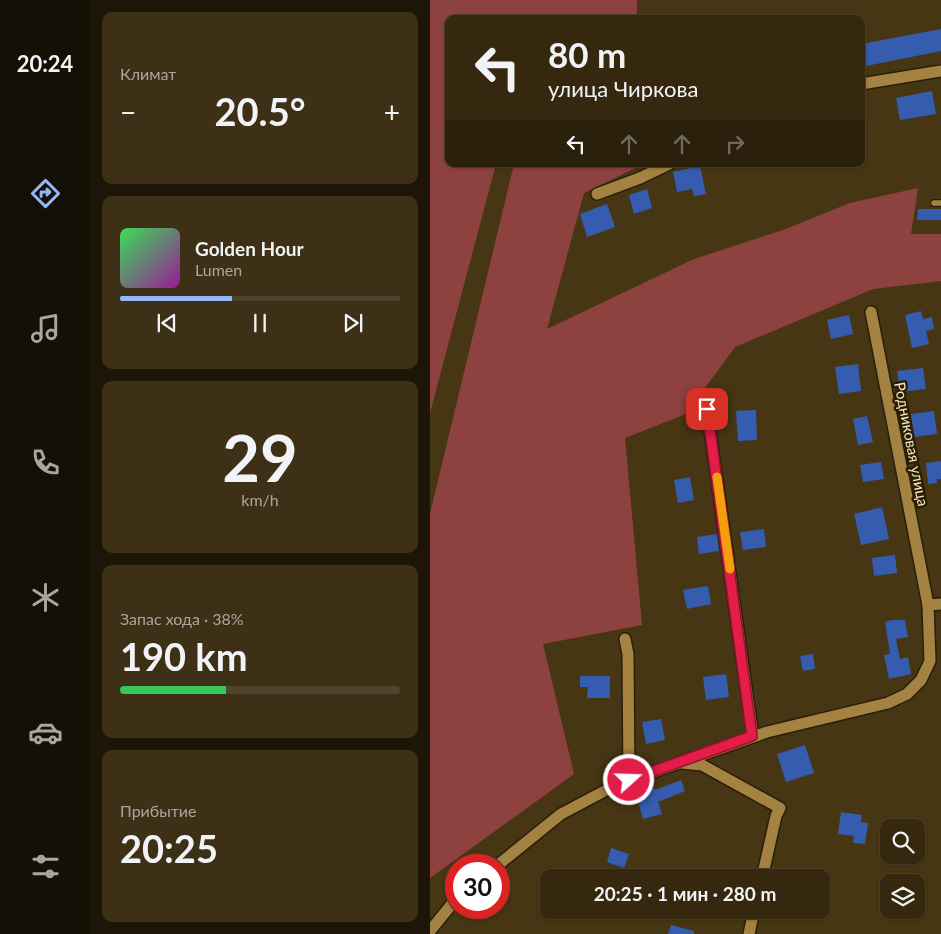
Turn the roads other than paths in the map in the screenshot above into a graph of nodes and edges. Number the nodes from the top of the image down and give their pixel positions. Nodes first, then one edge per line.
1 (941, 71) edge
2 (865, 83) edge
3 (663, 167) edge
4 (597, 194) dead end
5 (871, 312) dead end
6 (707, 409) dead end
7 (941, 604) edge
8 (928, 606) junction
9 (626, 639) dead end
10 (752, 736) junction
11 (678, 762) junction
12 (629, 780) junction
13 (510, 855) edge
14 (764, 869) edge
15 (445, 912) edge
16 (752, 919) edge
17 (430, 930) edge
18 (749, 934) edge

1 - 2 street
3 - 4 street
5 - 8 street, Родниковая улица
6 - 10 street
7 - 8 street
8 - 10 street, Родниковая улица
9 - 12 street
10 - 11 street, Родниковая улица
11 - 12 street, Родниковая улица
11 - 14 street
12 - 13 street, Родниковая улица
15 - 17 street
16 - 18 street

